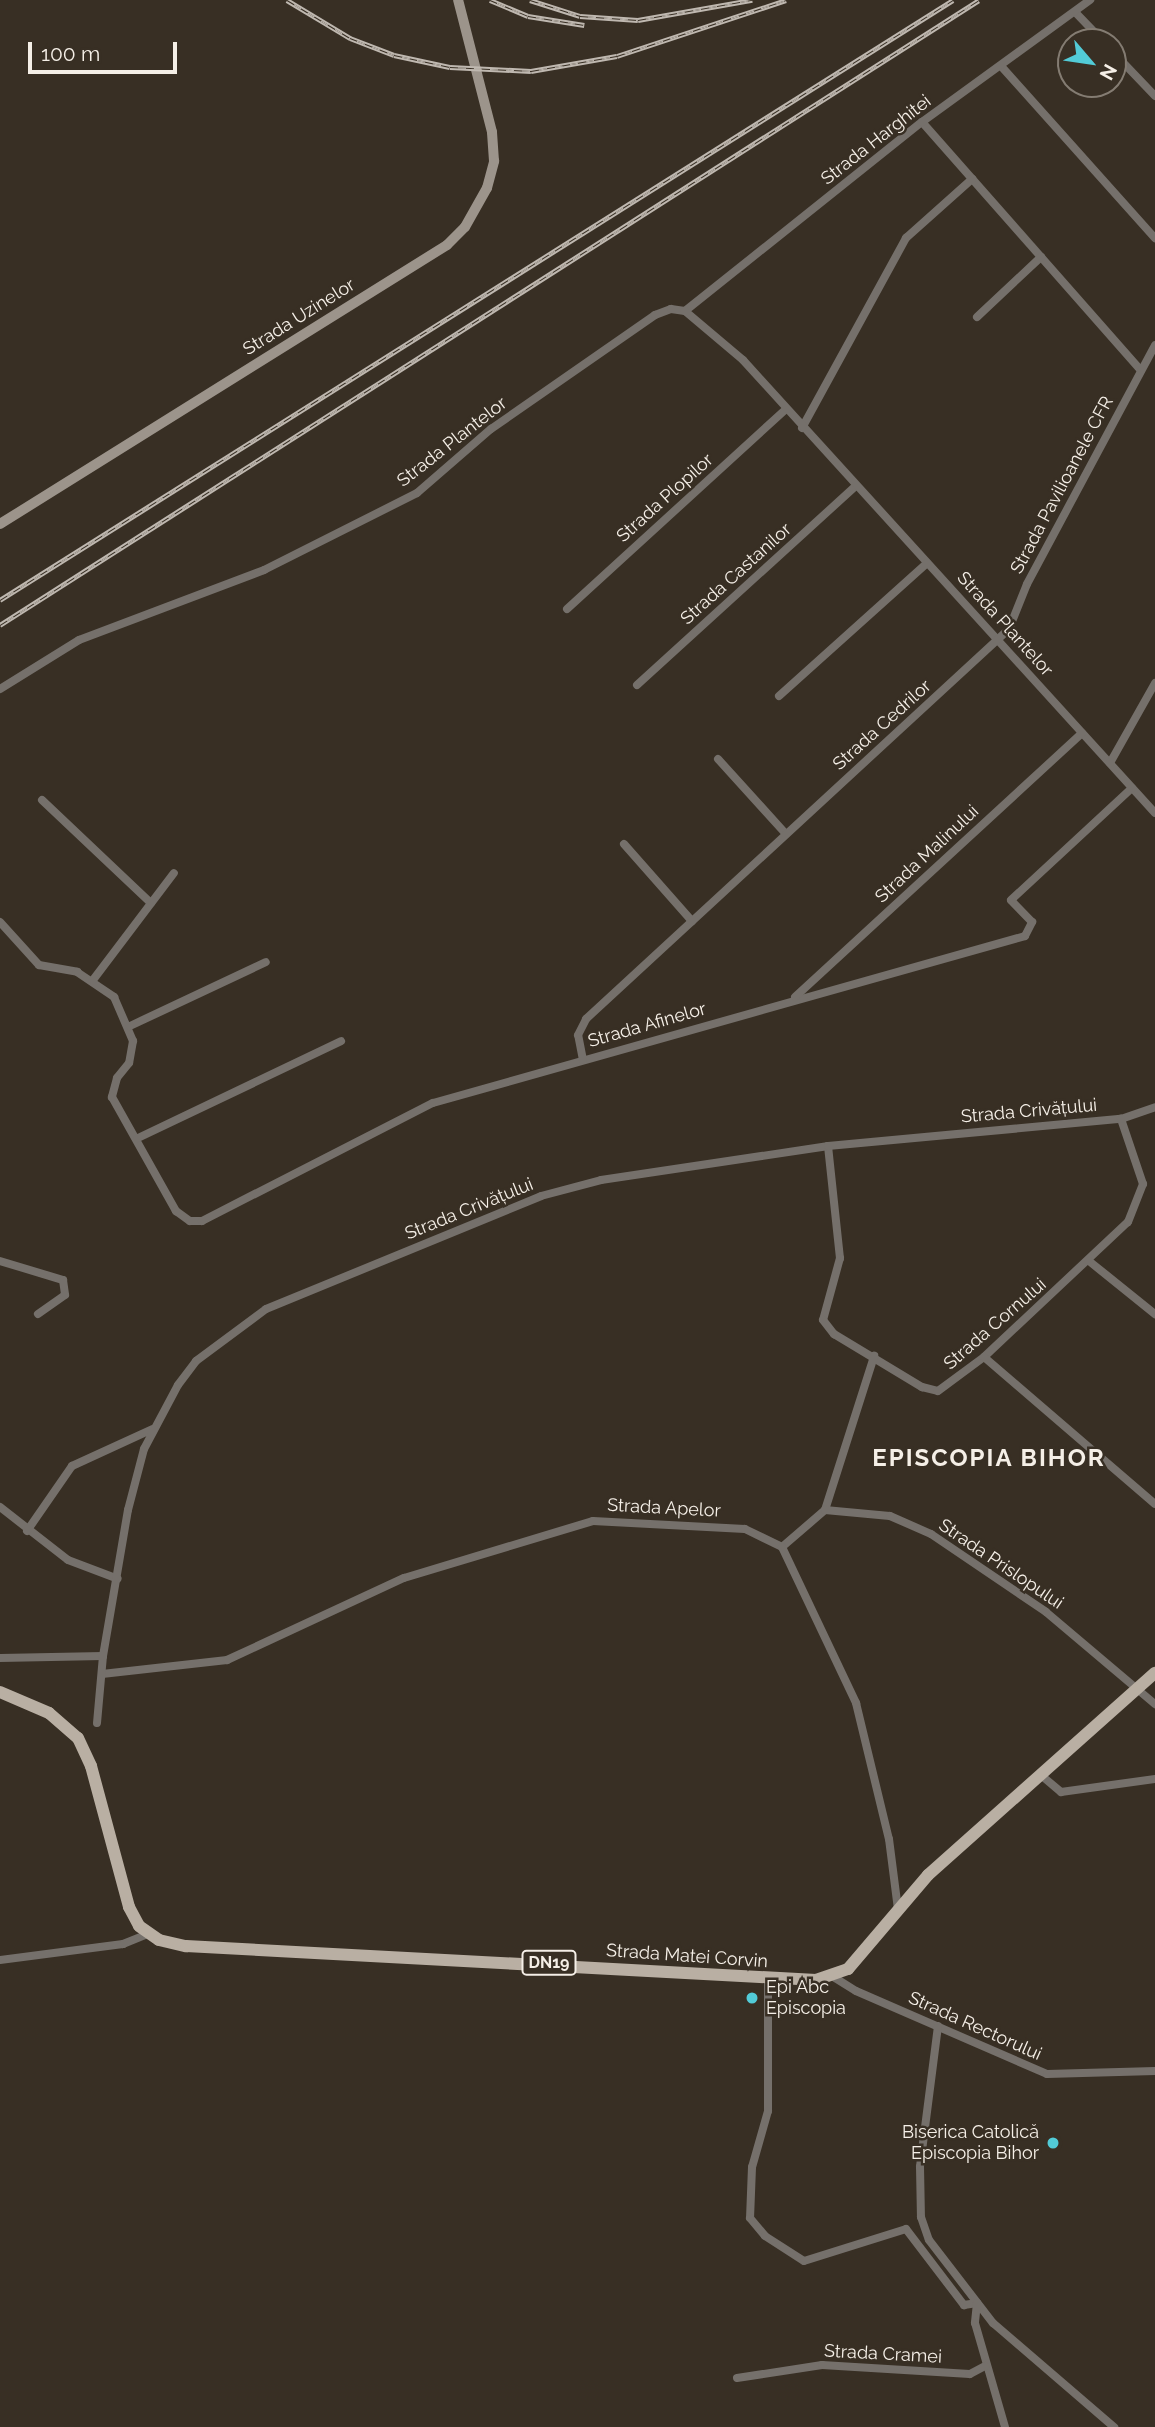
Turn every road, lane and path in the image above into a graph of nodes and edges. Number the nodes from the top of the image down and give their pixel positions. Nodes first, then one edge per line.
1 (458, 0) edge
2 (1090, 0) edge
3 (1075, 12) junction
4 (1090, 28) edge
5 (1001, 66) junction
6 (1127, 67) edge
7 (1155, 96) edge
8 (922, 122) junction
9 (972, 179) junction
10 (1155, 238) edge
11 (1041, 257) junction
12 (685, 311) junction
13 (976, 317) dead end
14 (1155, 345) edge
15 (1141, 370) junction
16 (785, 410) junction
17 (802, 428) junction
18 (856, 486) junction
19 (0, 524) edge
20 (927, 563) junction
21 (567, 609) dead end
22 (1000, 640) junction
23 (1155, 683) edge
24 (636, 685) dead end
25 (0, 690) edge
26 (779, 696) dead end
27 (1082, 733) junction
28 (718, 759) dead end
29 (1110, 764) junction
30 (1132, 789) junction
31 (42, 800) dead end
32 (1155, 813) edge
33 (786, 834) junction
34 (624, 844) dead end
35 (174, 873) dead end
36 (151, 903) junction
37 (692, 921) junction
38 (0, 922) edge
39 (266, 962) dead end
40 (93, 979) junction
41 (793, 999) junction
42 (130, 1026) junction
43 (341, 1041) dead end
44 (583, 1060) junction
45 (1155, 1107) edge
46 (1121, 1119) junction
47 (138, 1138) junction
48 (828, 1146) junction
49 (0, 1261) edge
50 (1089, 1261) junction
51 (38, 1314) dead end
52 (1155, 1314) edge
53 (874, 1356) junction
54 (984, 1357) junction
55 (153, 1429) junction
56 (1155, 1504) edge
57 (0, 1507) edge
58 (825, 1510) junction
59 (27, 1531) junction
60 (782, 1547) junction
61 (118, 1578) junction
62 (103, 1656) junction
63 (0, 1658) edge
64 (1155, 1673) edge
65 (102, 1674) junction
66 (1139, 1688) junction
67 (0, 1692) edge
68 (1155, 1704) edge
69 (97, 1723) dead end
70 (1042, 1776) junction
71 (1155, 1779) edge
72 (898, 1909) junction
73 (148, 1934) junction
74 (0, 1960) edge
75 (832, 1976) junction
76 (768, 1979) junction
77 (938, 2026) junction
78 (1155, 2071) edge
79 (977, 2303) junction
80 (985, 2365) junction
81 (737, 2378) dead end
82 (1005, 2427) edge
83 (1114, 2427) edge

1 - 19 street, Strada Uzinelor
2 - 3 street, Strada Harghitei
3 - 4 street
3 - 5 street, Strada Harghitei
5 - 8 street, Strada Harghitei
5 - 10 street
6 - 7 street
8 - 9 street
8 - 12 street, Strada Harghitei
9 - 11 street
9 - 17 street
11 - 13 street
11 - 15 street
12 - 16 street, Strada Plantelor
12 - 25 street, Strada Plantelor
14 - 15 street, Strada Pavilioanele CFR
15 - 22 street, Strada Pavilioanele CFR
16 - 17 street, Strada Plantelor
16 - 21 street, Strada Plopilor
17 - 18 street, Strada Plantelor
18 - 20 street, Strada Plantelor
18 - 24 street, Strada Castanilor
20 - 22 street, Strada Plantelor
20 - 26 street
22 - 27 street, Strada Plantelor
22 - 33 street, Strada Cedrilor
23 - 29 street
27 - 29 street, Strada Plantelor
27 - 41 street, Strada Malinului
28 - 33 street
29 - 30 street, Strada Plantelor
30 - 32 street, Strada Plantelor
30 - 41 street, Strada Afinelor
31 - 36 street
33 - 37 street, Strada Cedrilor
34 - 37 street
35 - 36 street
36 - 40 street
37 - 44 street, Strada Cedrilor
38 - 40 street
39 - 42 street
40 - 42 street
41 - 44 street, Strada Afinelor
42 - 47 street, Strada Afinelor
43 - 47 street
44 - 47 street, Strada Afinelor
45 - 46 street, Strada Crivățului
46 - 48 street, Strada Crivățului
46 - 50 street, Strada Cornului
48 - 53 street, Strada Cornului
48 - 55 street, Strada Crivățului
49 - 51 street
50 - 52 street
50 - 54 street, Strada Cornului
53 - 54 street, Strada Cornului
53 - 58 street
54 - 56 street
55 - 59 street
55 - 61 street, Strada Crivățului
57 - 59 street
58 - 60 street
58 - 66 street, Strada Prislopului
59 - 61 street
60 - 65 street, Strada Apelor
60 - 72 street
61 - 62 street, Strada Crivățului
62 - 63 street
62 - 65 street, Strada Crivățului
64 - 66 main road
65 - 69 street, Strada Crivățului
66 - 68 street, Strada Prislopului
66 - 70 main road
67 - 73 main road
70 - 71 street
70 - 72 main road
72 - 75 main road
73 - 74 street
73 - 76 main road, Strada Matei Corvin / DN19
75 - 76 main road, Strada Matei Corvin / DN19
75 - 77 street, Strada Rectorului
76 - 79 street
77 - 78 street, Strada Rectorului
77 - 79 street
79 - 80 street
79 - 83 street
80 - 81 street, Strada Cramei
80 - 82 street

